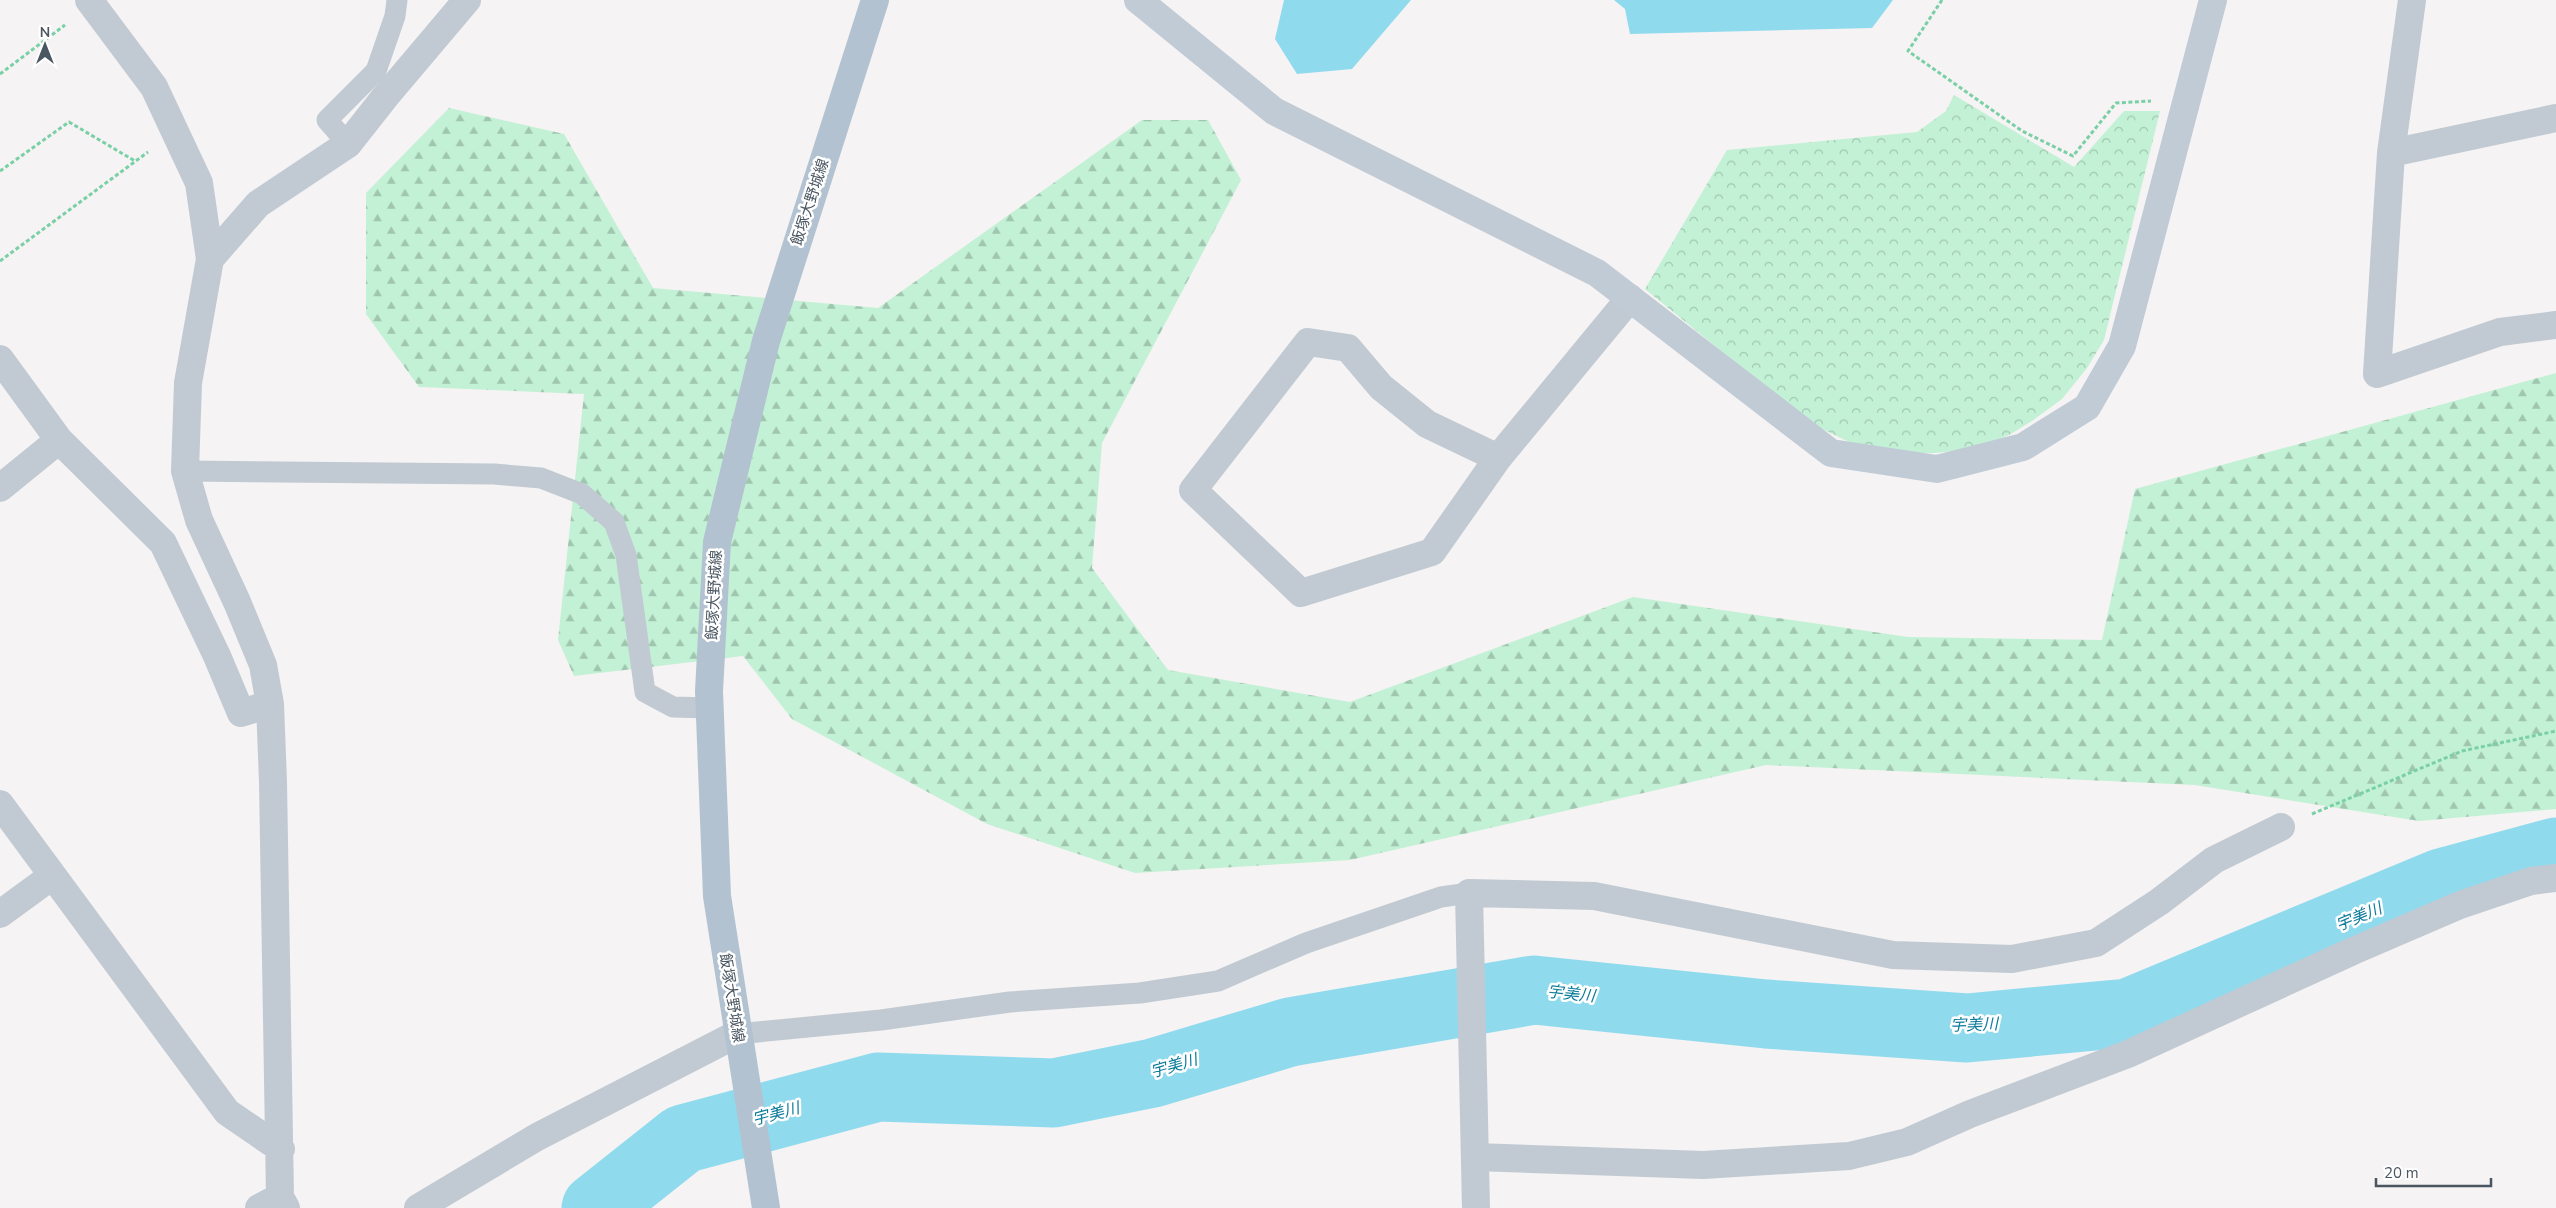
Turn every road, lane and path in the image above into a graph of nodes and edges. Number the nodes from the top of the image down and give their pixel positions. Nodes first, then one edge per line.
1 (397, 0) edge
2 (467, 0) edge
3 (875, 0) edge
4 (1138, 0) edge
5 (1942, 0) edge
6 (2213, 0) edge
7 (2412, 0) edge
8 (91, 2) edge
9 (0, 74) edge
10 (2185, 109) junction
11 (2556, 118) edge
12 (175, 131) junction
13 (348, 144) junction
14 (2391, 153) junction
15 (135, 161) junction
16 (0, 171) edge
17 (210, 259) junction
18 (0, 261) edge
19 (1630, 298) junction
20 (2556, 325) edge
21 (0, 359) edge
22 (59, 440) junction
23 (1498, 458) junction
24 (185, 471) junction
25 (0, 488) edge
26 (270, 704) junction
27 (710, 708) junction
28 (2556, 732) edge
29 (0, 804) edge
30 (2281, 827) joint
31 (52, 876) junction
32 (2556, 878) edge
33 (1470, 894) junction
34 (0, 914) edge
35 (737, 1034) junction
36 (281, 1149) junction
37 (1475, 1157) junction
38 (764, 1199) edge
39 (275, 1204) edge
40 (418, 1208) edge
41 (1476, 1208) edge

1 - 13 lane
2 - 13 street
3 - 27 main road, 飯塚大野城線
4 - 19 street
5 - 10 path
6 - 10 street
7 - 14 street
8 - 9 path
8 - 12 street
10 - 19 street
11 - 14 street
12 - 15 path
12 - 17 street
13 - 17 street
14 - 20 street
15 - 16 path
15 - 18 path
17 - 24 street
19 - 23 street
21 - 22 street
22 - 25 street
22 - 26 street
23 - 23 street
24 - 26 street
24 - 27 lane
26 - 36 street
27 - 35 main road, 飯塚大野城線
28 - 30 path
29 - 31 street
30 - 33 street
31 - 34 street
31 - 36 street
32 - 37 street
33 - 35 lane
33 - 37 street
35 - 38 main road, 飯塚大野城線
35 - 40 street
36 - 39 street
37 - 41 street

